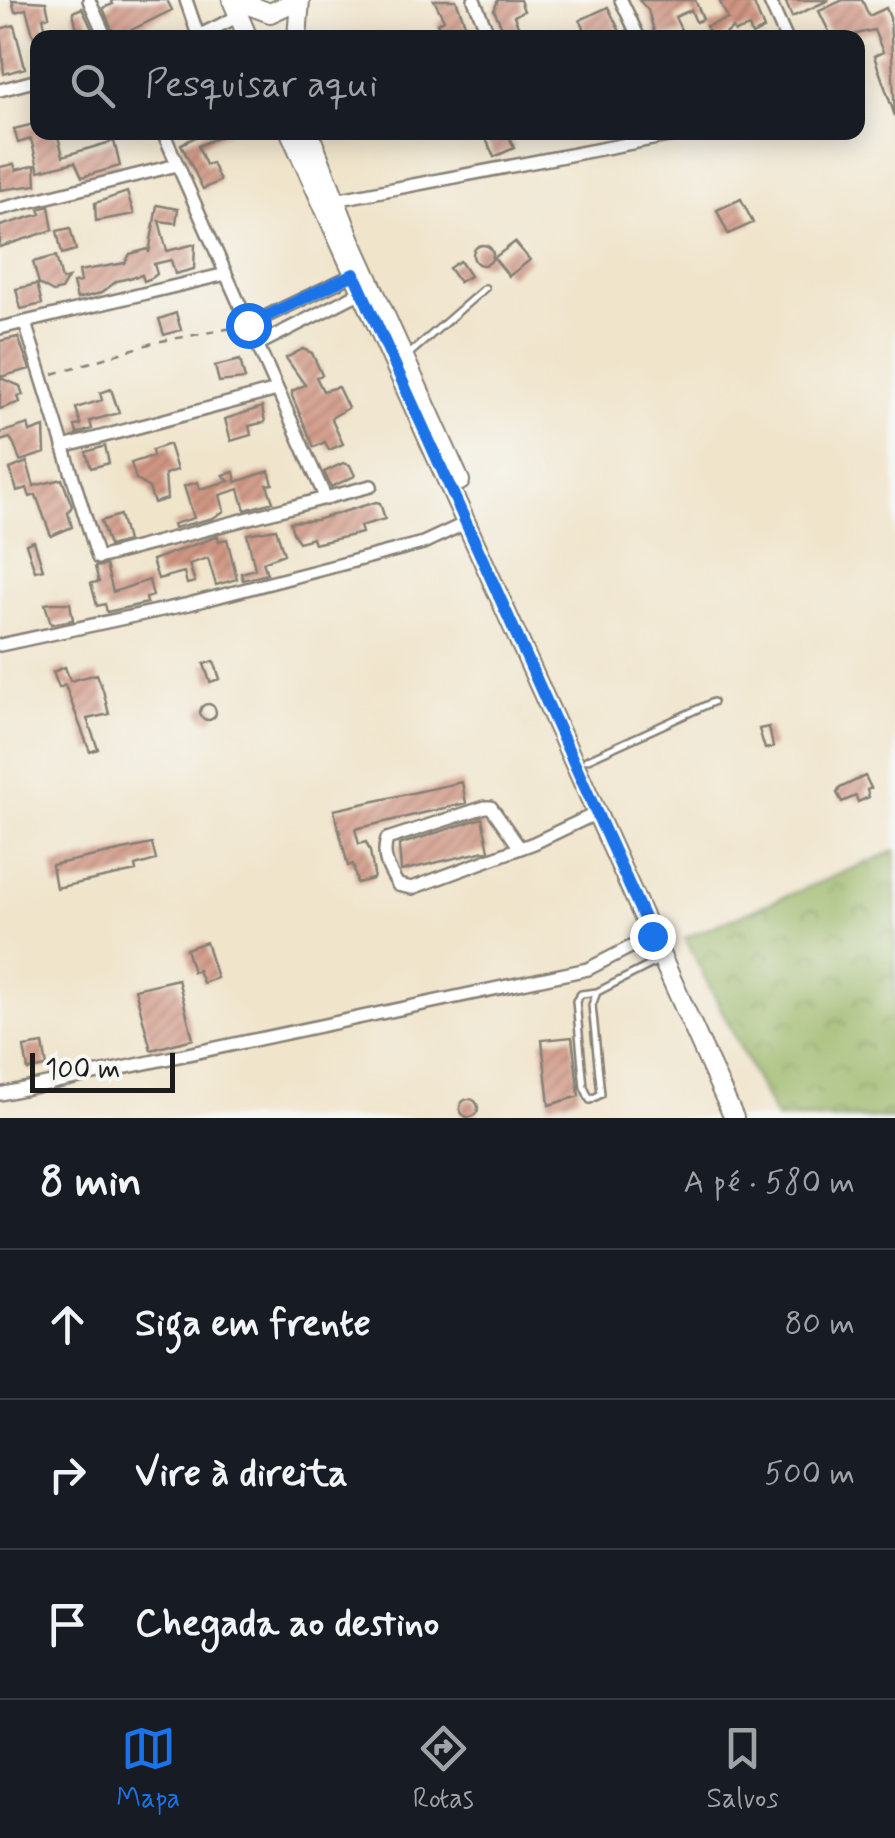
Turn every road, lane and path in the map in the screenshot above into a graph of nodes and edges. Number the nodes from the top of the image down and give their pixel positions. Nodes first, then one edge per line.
1 (90, 0) edge
2 (186, 0) edge
3 (299, 0) edge
4 (474, 0) edge
5 (622, 0) edge
6 (769, 0) edge
7 (235, 5) edge
8 (103, 30) edge
9 (197, 30) edge
10 (207, 30) edge
11 (245, 30) edge
12 (297, 30) edge
13 (487, 30) edge
14 (635, 30) edge
15 (782, 30) edge
16 (30, 82) edge
17 (0, 90) edge
18 (167, 140) edge
19 (294, 140) edge
20 (312, 140) edge
21 (647, 140) edge
22 (178, 165) junction
23 (335, 200) junction
24 (0, 210) edge
25 (226, 274) junction
26 (357, 283) junction
27 (485, 288) dead end
28 (300, 300) junction
29 (310, 318) junction
30 (24, 323) junction
31 (248, 325) junction
32 (0, 328) edge
33 (257, 345) junction
34 (406, 356) junction
35 (42, 378) junction
36 (277, 390) junction
37 (63, 447) junction
38 (371, 486) dead end
39 (326, 499) junction
40 (466, 523) junction
41 (0, 645) edge
42 (713, 702) dead end
43 (586, 760) junction
44 (597, 814) junction
45 (520, 848) junction
46 (652, 936) junction
47 (662, 958) junction
48 (597, 992) junction
49 (0, 1094) edge
50 (734, 1118) edge
51 (746, 1118) edge

1 - 8 street
2 - 9 street
3 - 7 main road
3 - 12 main road
4 - 13 street
5 - 14 street
6 - 15 street
7 - 10 street
7 - 11 main road
16 - 17 street
18 - 22 street
19 - 26 main road
20 - 23 main road
21 - 23 street
22 - 24 street
22 - 25 street
23 - 34 main road
25 - 30 street
25 - 31 street
26 - 28 street
26 - 29 street
26 - 40 main road
27 - 34 lane
28 - 29 street
28 - 31 street
29 - 33 street
30 - 32 street
30 - 35 street
31 - 33 street
31 - 35 path
33 - 36 street
34 - 43 main road
35 - 37 street
36 - 37 street
36 - 39 street
37 - 39 street
38 - 39 street
40 - 41 street
40 - 44 main road
42 - 43 lane
43 - 51 main road
44 - 45 street
44 - 46 main road
45 - 45 street
46 - 47 main road
46 - 49 street
47 - 48 lane
47 - 50 main road
48 - 48 lane

